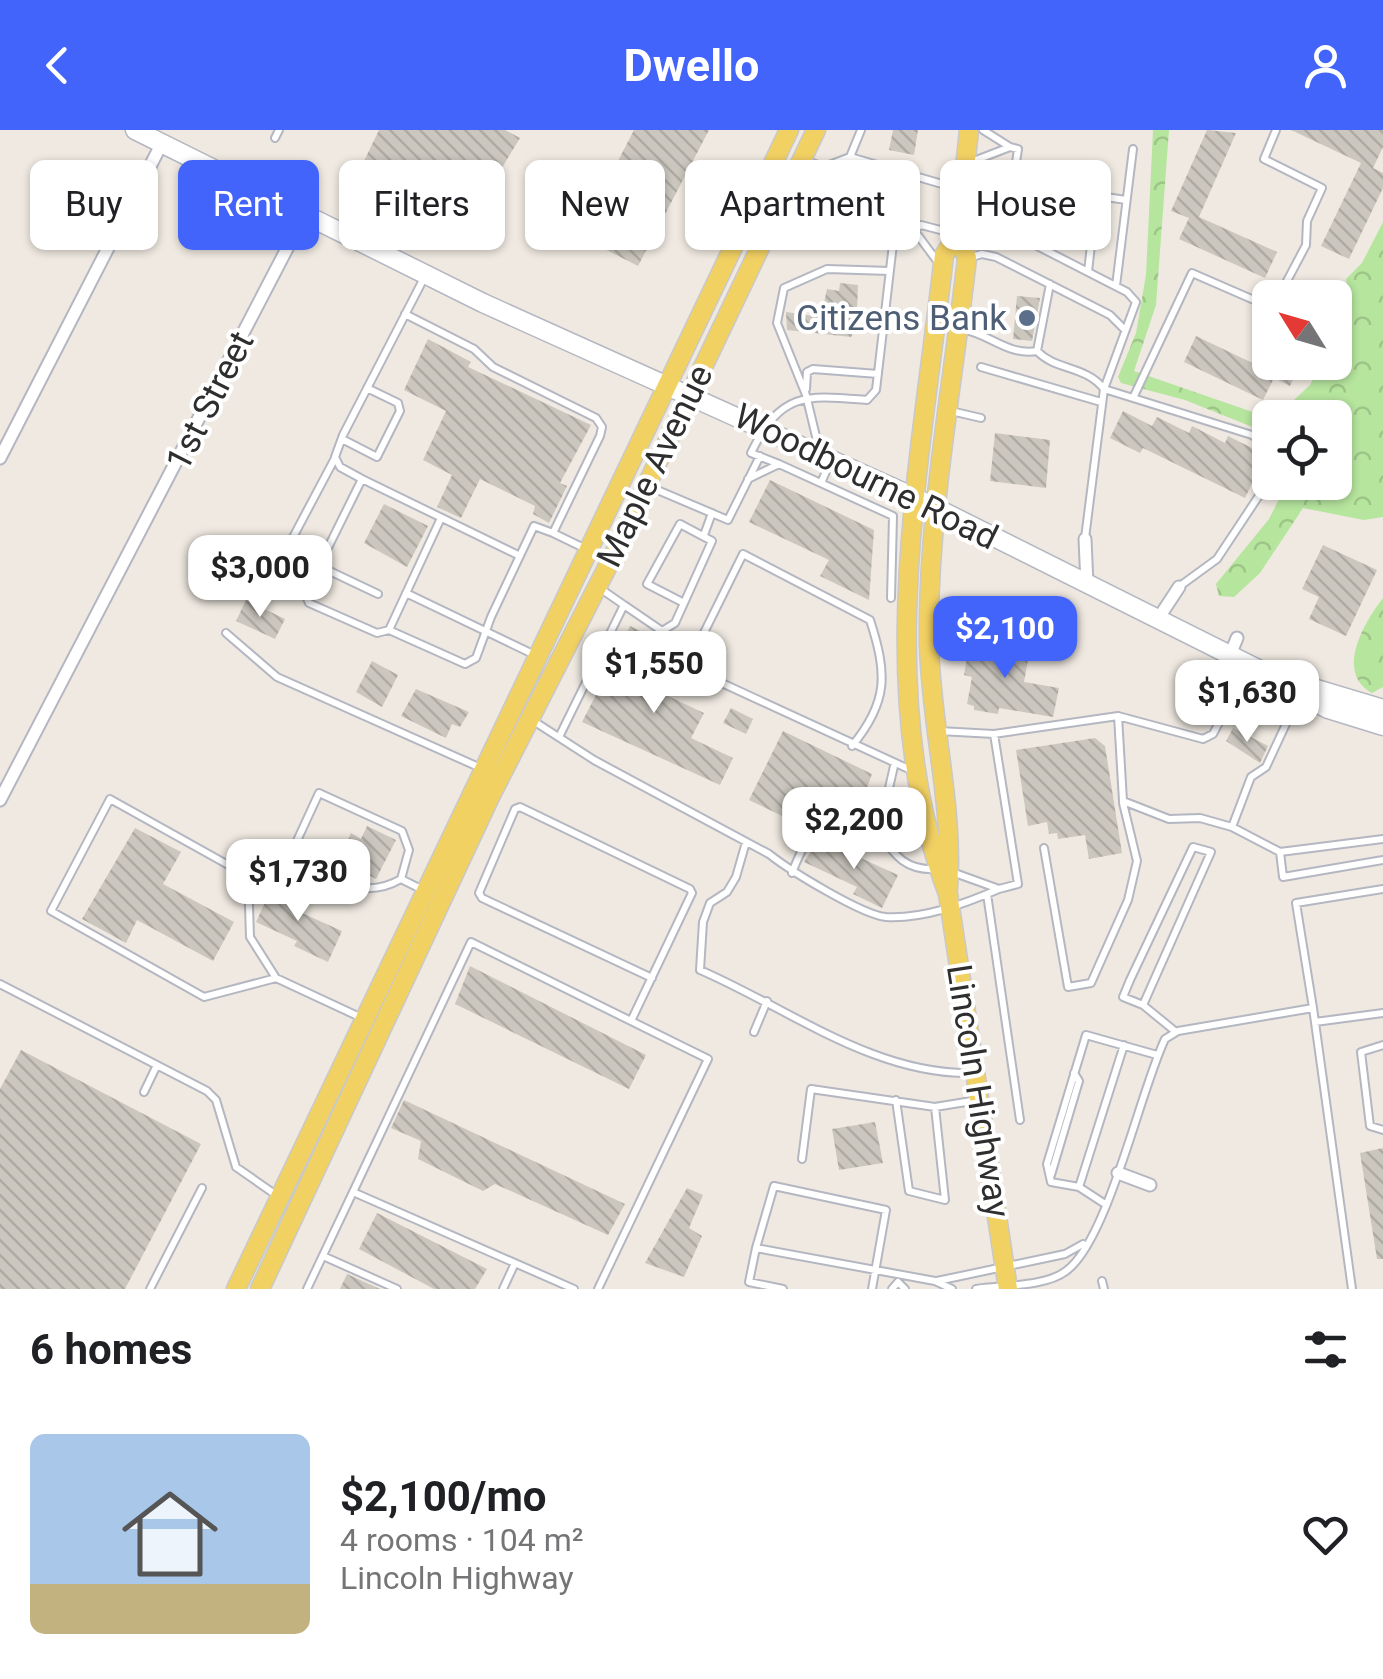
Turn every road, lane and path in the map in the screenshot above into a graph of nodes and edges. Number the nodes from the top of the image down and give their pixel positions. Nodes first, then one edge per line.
1 (135, 130) edge
2 (279, 130) edge
3 (789, 130) edge
4 (816, 130) edge
5 (861, 130) edge
6 (969, 130) edge
7 (983, 130) edge
8 (1276, 130) edge
9 (275, 138) dead end
10 (162, 143) junction
11 (1010, 147) junction
12 (1133, 149) dead end
13 (850, 157) junction
14 (802, 159) joint
15 (196, 160) edge
16 (966, 160) edge
17 (976, 160) edge
18 (1017, 160) edge
19 (940, 183) edge
20 (1111, 198) edge
21 (1126, 200) junction
22 (319, 221) edge
23 (920, 238) edge
24 (286, 250) edge
25 (759, 250) edge
26 (892, 250) edge
27 (946, 250) edge
28 (971, 250) edge
29 (1045, 250) edge
30 (1090, 250) edge
31 (974, 256) junction
32 (942, 269) junction
33 (890, 271) junction
34 (1088, 272) junction
35 (426, 274) junction
36 (1288, 280) edge
37 (1050, 284) junction
38 (1116, 286) junction
39 (1252, 299) edge
40 (405, 314) junction
41 (959, 328) junction
42 (1125, 330) junction
43 (1036, 351) junction
44 (981, 366) dead end
45 (878, 374) junction
46 (667, 385) junction
47 (367, 388) junction
48 (1104, 389) junction
49 (690, 394) junction
50 (806, 395) junction
51 (1134, 396) junction
52 (1101, 402) junction
53 (950, 410) junction
54 (981, 418) dead end
55 (763, 427) junction
56 (1252, 435) edge
57 (342, 439) junction
58 (760, 456) junction
59 (826, 456) junction
60 (335, 457) junction
61 (0, 458) edge
62 (779, 464) junction
63 (362, 480) junction
64 (748, 480) junction
65 (821, 483) junction
66 (646, 485) junction
67 (916, 498) junction
68 (1257, 500) edge
69 (938, 510) junction
70 (712, 513) junction
71 (441, 518) junction
72 (553, 534) junction
73 (704, 534) junction
74 (1085, 539) joint
75 (589, 550) junction
76 (902, 550) junction
77 (520, 556) junction
78 (318, 566) junction
79 (1087, 584) junction
80 (598, 587) junction
81 (1179, 587) joint
82 (264, 592) dead end
83 (406, 592) junction
84 (378, 594) dead end
85 (891, 598) dead end
86 (684, 602) junction
87 (624, 605) junction
88 (1158, 620) junction
89 (388, 630) junction
90 (662, 631) junction
91 (226, 633) dead end
92 (487, 634) junction
93 (538, 656) junction
94 (1249, 664) junction
95 (687, 667) junction
96 (1270, 675) junction
97 (1383, 708) edge
98 (1118, 716) junction
99 (530, 719) junction
100 (1286, 724) dead end
101 (1383, 726) edge
102 (935, 731) junction
103 (994, 734) junction
104 (560, 737) junction
105 (852, 746) junction
106 (894, 766) junction
107 (484, 770) junction
108 (919, 771) junction
109 (0, 800) edge
110 (1123, 801) junction
111 (1232, 827) junction
112 (879, 832) junction
113 (1383, 839) edge
114 (746, 842) junction
115 (1044, 848) dead end
116 (1280, 852) junction
117 (1383, 860) edge
118 (944, 870) junction
119 (792, 873) junction
120 (401, 879) junction
121 (999, 890) junction
122 (1383, 890) edge
123 (426, 892) junction
124 (987, 894) junction
125 (949, 902) junction
126 (276, 978) junction
127 (652, 978) junction
128 (0, 984) edge
129 (767, 1002) junction
130 (1143, 1005) junction
131 (1313, 1008) junction
132 (1383, 1012) edge
133 (365, 1020) junction
134 (631, 1021) junction
135 (1315, 1022) junction
136 (754, 1032) dead end
137 (1176, 1032) junction
138 (1124, 1045) junction
139 (1383, 1045) edge
140 (1157, 1055) junction
141 (157, 1065) junction
142 (975, 1073) junction
143 (144, 1092) dead end
144 (896, 1100) junction
145 (979, 1100) junction
146 (934, 1107) junction
147 (1020, 1120) dead end
148 (1383, 1130) edge
149 (802, 1159) dead end
150 (1118, 1173) junction
151 (1150, 1185) dead end
152 (1079, 1187) junction
153 (202, 1188) dead end
154 (353, 1192) junction
155 (280, 1196) junction
156 (1105, 1204) junction
157 (1087, 1240) junction
158 (756, 1248) junction
159 (323, 1256) junction
160 (514, 1263) junction
161 (876, 1269) junction
162 (936, 1281) junction
163 (1007, 1281) edge
164 (898, 1283) edge
165 (150, 1289) edge
166 (236, 1289) edge
167 (260, 1289) edge
168 (307, 1289) edge
169 (396, 1289) edge
170 (503, 1289) edge
171 (574, 1289) edge
172 (598, 1289) edge
173 (784, 1289) edge
174 (872, 1289) edge
175 (952, 1289) edge
176 (976, 1289) edge
177 (1352, 1289) edge

1 - 10 main road, Woodbourne Road
2 - 9 lane
3 - 46 main road, Maple Avenue
4 - 14 main road, Maple Avenue
5 - 13 lane
6 - 16 main road, Lincoln Highway
7 - 11 lane
8 - 36 lane
10 - 15 main road, Woodbourne Road
10 - 61 street
11 - 17 lane
11 - 18 lane
12 - 21 lane
13 - 14 lane
13 - 19 lane
20 - 21 lane
21 - 38 lane
22 - 35 main road, Woodbourne Road
23 - 32 lane
24 - 109 street, 1st Street
25 - 49 main road, Maple Avenue
26 - 33 lane
27 - 32 main road, Lincoln Highway
28 - 31 main road, Lincoln Highway
29 - 34 lane
30 - 34 lane
31 - 37 lane
31 - 41 main road, Lincoln Highway
32 - 67 main road, Lincoln Highway
33 - 45 lane
33 - 50 lane
34 - 38 lane
35 - 40 lane
35 - 46 main road, Woodbourne Road
37 - 42 lane
37 - 43 lane
38 - 42 lane
39 - 51 lane
40 - 47 lane
40 - 72 lane
41 - 43 lane
41 - 53 main road, Lincoln Highway
42 - 48 lane
43 - 48 lane
44 - 52 lane
45 - 50 lane
45 - 50 lane
46 - 49 main road, Woodbourne Road
46 - 75 main road, Maple Avenue
47 - 57 lane
47 - 57 lane
48 - 51 lane
48 - 52 lane
49 - 55 main road, Woodbourne Road
49 - 66 main road, Maple Avenue
50 - 55 lane
50 - 59 lane
51 - 56 lane
52 - 74 lane
53 - 54 lane
53 - 69 main road, Lincoln Highway
55 - 58 lane
55 - 59 main road, Woodbourne Road
57 - 60 lane
58 - 62 lane
58 - 64 lane
59 - 65 lane
59 - 67 main road, Woodbourne Road
60 - 63 lane
60 - 82 lane
62 - 64 lane
62 - 65 lane
63 - 71 lane
63 - 78 lane
64 - 70 lane
65 - 76 lane
66 - 70 lane
66 - 80 main road, Maple Avenue
67 - 69 main road, Woodbourne Road
67 - 76 main road, Lincoln Highway
68 - 81 lane
69 - 79 main road, Woodbourne Road
69 - 102 main road, Lincoln Highway
70 - 73 lane
71 - 77 lane
71 - 83 lane
72 - 75 lane
72 - 77 lane
73 - 86 lane
73 - 86 lane
74 - 79 street
75 - 93 main road, Maple Avenue
76 - 85 lane
76 - 108 main road, Lincoln Highway
77 - 92 lane
78 - 84 lane
78 - 89 lane
79 - 88 main road, Woodbourne Road
80 - 87 lane
80 - 99 main road, Maple Avenue
81 - 88 street
83 - 89 lane
83 - 92 lane
86 - 90 lane
87 - 90 lane
87 - 104 lane
88 - 94 main road, Woodbourne Road
89 - 92 lane
90 - 95 lane
91 - 107 lane
92 - 93 lane
93 - 107 main road, Maple Avenue
94 - 96 main road, Woodbourne Road
94 - 98 lane
95 - 105 lane
95 - 105 lane
96 - 97 main road, Woodbourne Road
96 - 101 main road, Woodbourne Road
98 - 103 lane
98 - 110 lane
99 - 104 lane
99 - 167 main road, Maple Avenue
100 - 111 lane
102 - 103 lane
102 - 118 main road, Lincoln Highway
103 - 121 lane
104 - 114 lane
105 - 106 lane
106 - 108 lane
106 - 112 lane
107 - 123 main road, Maple Avenue
108 - 118 main road, Lincoln Highway
110 - 111 lane
110 - 115 lane
111 - 116 lane
112 - 118 lane
112 - 119 lane
113 - 116 lane
114 - 119 lane
114 - 129 lane
116 - 117 lane
118 - 121 lane
118 - 125 main road, Lincoln Highway
119 - 125 lane
120 - 120 lane
120 - 123 lane
121 - 124 lane
122 - 131 lane
123 - 133 main road, Maple Avenue
124 - 125 lane
124 - 147 lane
125 - 142 main road, Lincoln Highway
126 - 126 lane
126 - 133 lane
127 - 127 lane
127 - 134 lane
128 - 141 lane
129 - 136 lane
129 - 142 lane
130 - 130 lane
130 - 137 lane
131 - 135 lane
131 - 137 lane
132 - 135 lane
133 - 155 main road, Maple Avenue
134 - 154 lane
134 - 172 lane
135 - 177 lane
137 - 140 lane
138 - 140 lane
138 - 152 lane
138 - 152 lane
139 - 148 lane
140 - 150 lane
141 - 143 lane
141 - 155 lane
142 - 145 main road, Lincoln Highway
144 - 146 lane
144 - 146 lane
144 - 149 lane
145 - 146 lane
145 - 163 main road, Lincoln Highway
150 - 151 street
150 - 156 lane
152 - 156 lane
153 - 165 lane
154 - 159 lane
154 - 160 lane
155 - 166 main road, Maple Avenue
156 - 157 lane
157 - 163 lane
157 - 163 lane
158 - 161 lane
158 - 161 lane
158 - 173 lane
159 - 168 lane
159 - 169 lane
160 - 170 lane
160 - 171 lane
161 - 164 lane
161 - 174 lane
162 - 163 lane
162 - 164 lane
162 - 175 lane
163 - 176 lane

